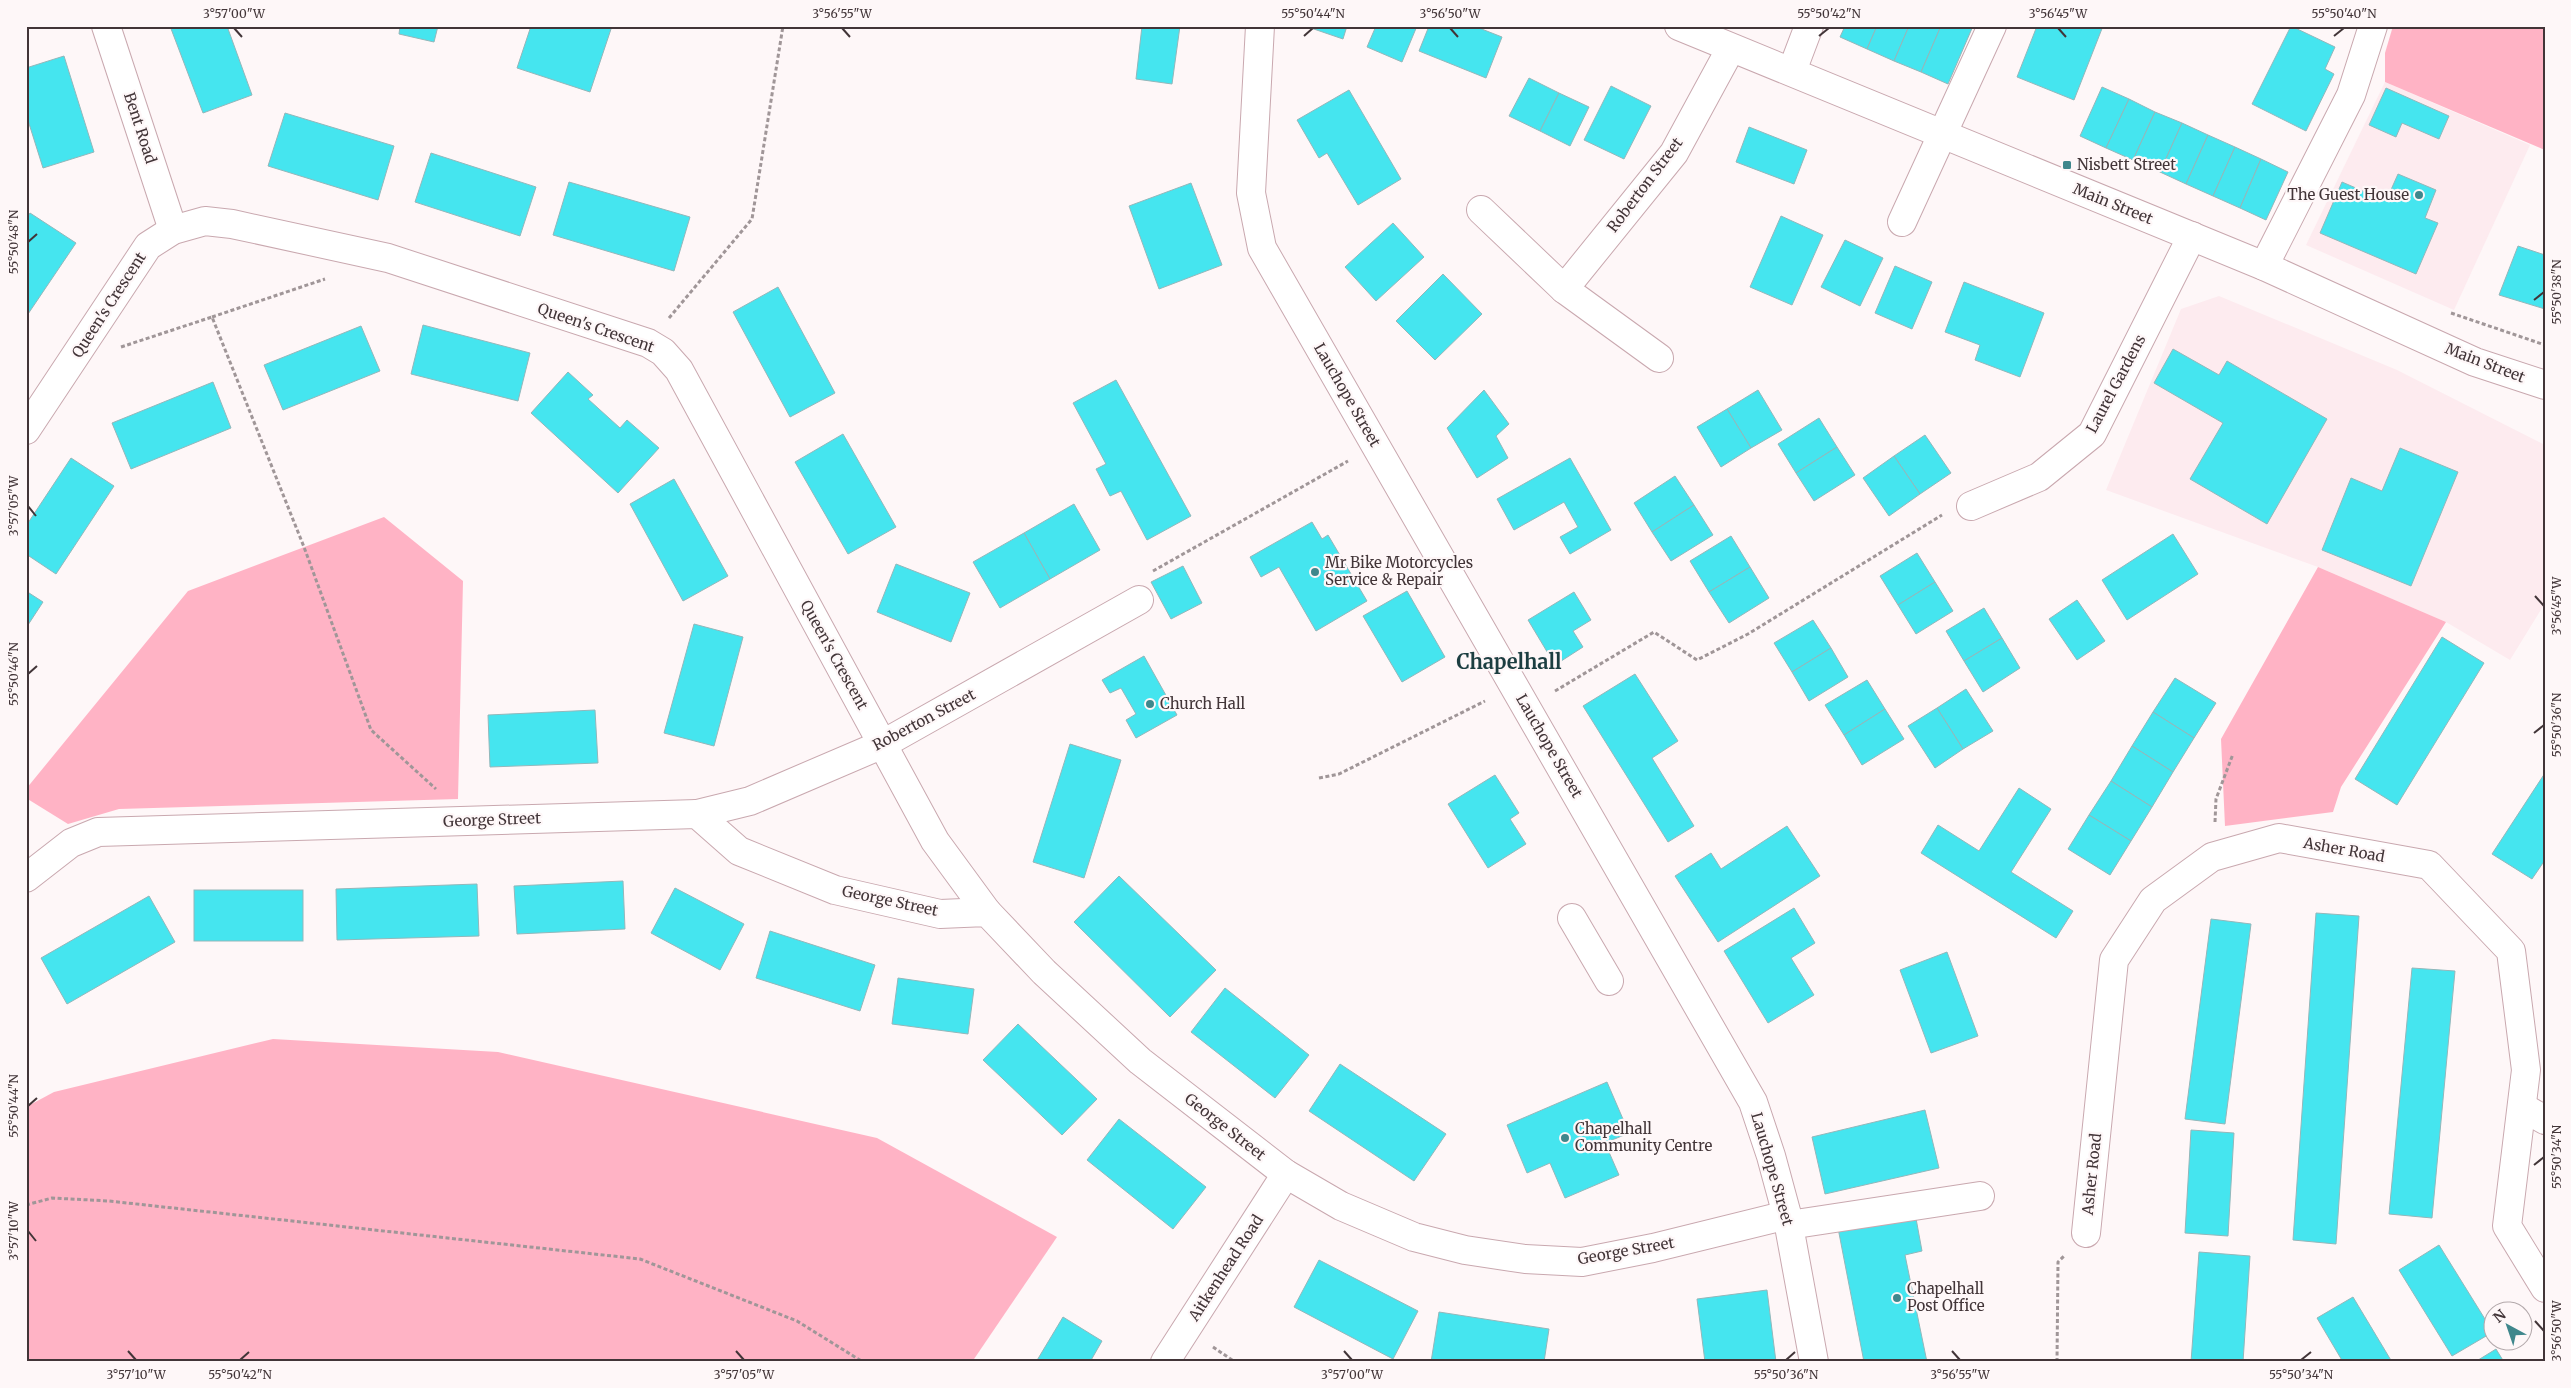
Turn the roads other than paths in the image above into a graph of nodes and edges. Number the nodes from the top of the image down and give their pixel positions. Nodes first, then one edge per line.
1 (106, 26) edge
2 (1260, 26) edge
3 (1679, 26) edge
4 (1809, 26) edge
5 (1992, 26) edge
6 (2372, 26) edge
7 (1731, 48) junction
8 (1792, 71) junction
9 (1943, 135) junction
10 (1481, 210) dead end
11 (1902, 222) dead end
12 (173, 230) junction
13 (2192, 236) junction
14 (2264, 266) junction
15 (1564, 289) junction
16 (1659, 358) dead end
17 (2545, 385) edge
18 (26, 430) edge
19 (1971, 506) road end
20 (1139, 600) road end
21 (883, 744) junction
22 (697, 814) junction
23 (26, 878) edge
24 (988, 912) junction
25 (1572, 918) dead end
26 (1609, 981) dead end
27 (2522, 1107) junction
28 (2545, 1120) edge
29 (1286, 1174) junction
30 (1980, 1196) dead end
31 (1788, 1220) junction
32 (2086, 1233) road end
33 (2545, 1288) edge
34 (1165, 1362) edge
35 (1814, 1362) edge

1 - 12 street, Bent Road
2 - 31 street, Lauchope Street
3 - 7 street, Main Street
4 - 8 street
5 - 9 street
6 - 14 street
7 - 8 street, Main Street
7 - 15 street, Roberton Street
8 - 9 street, Main Street
9 - 11 street
9 - 13 street, Main Street
10 - 15 street
12 - 18 street, Queen's Crescent
12 - 21 street, Queen's Crescent
13 - 14 street, Main Street
13 - 19 street, Laurel Gardens
14 - 17 street, Main Street
15 - 16 street
20 - 21 street, Roberton Street
21 - 22 street, Roberton Street
21 - 24 street, Queen's Crescent
22 - 23 street, George Street
22 - 24 street, George Street
24 - 29 street, George Street
25 - 26 street
27 - 28 street
27 - 32 street, Asher Road
27 - 33 street, Asher Road
29 - 31 street, George Street
29 - 34 street, Aitkenhead Road
30 - 31 street, George Street
31 - 35 street, Lauchope Street

